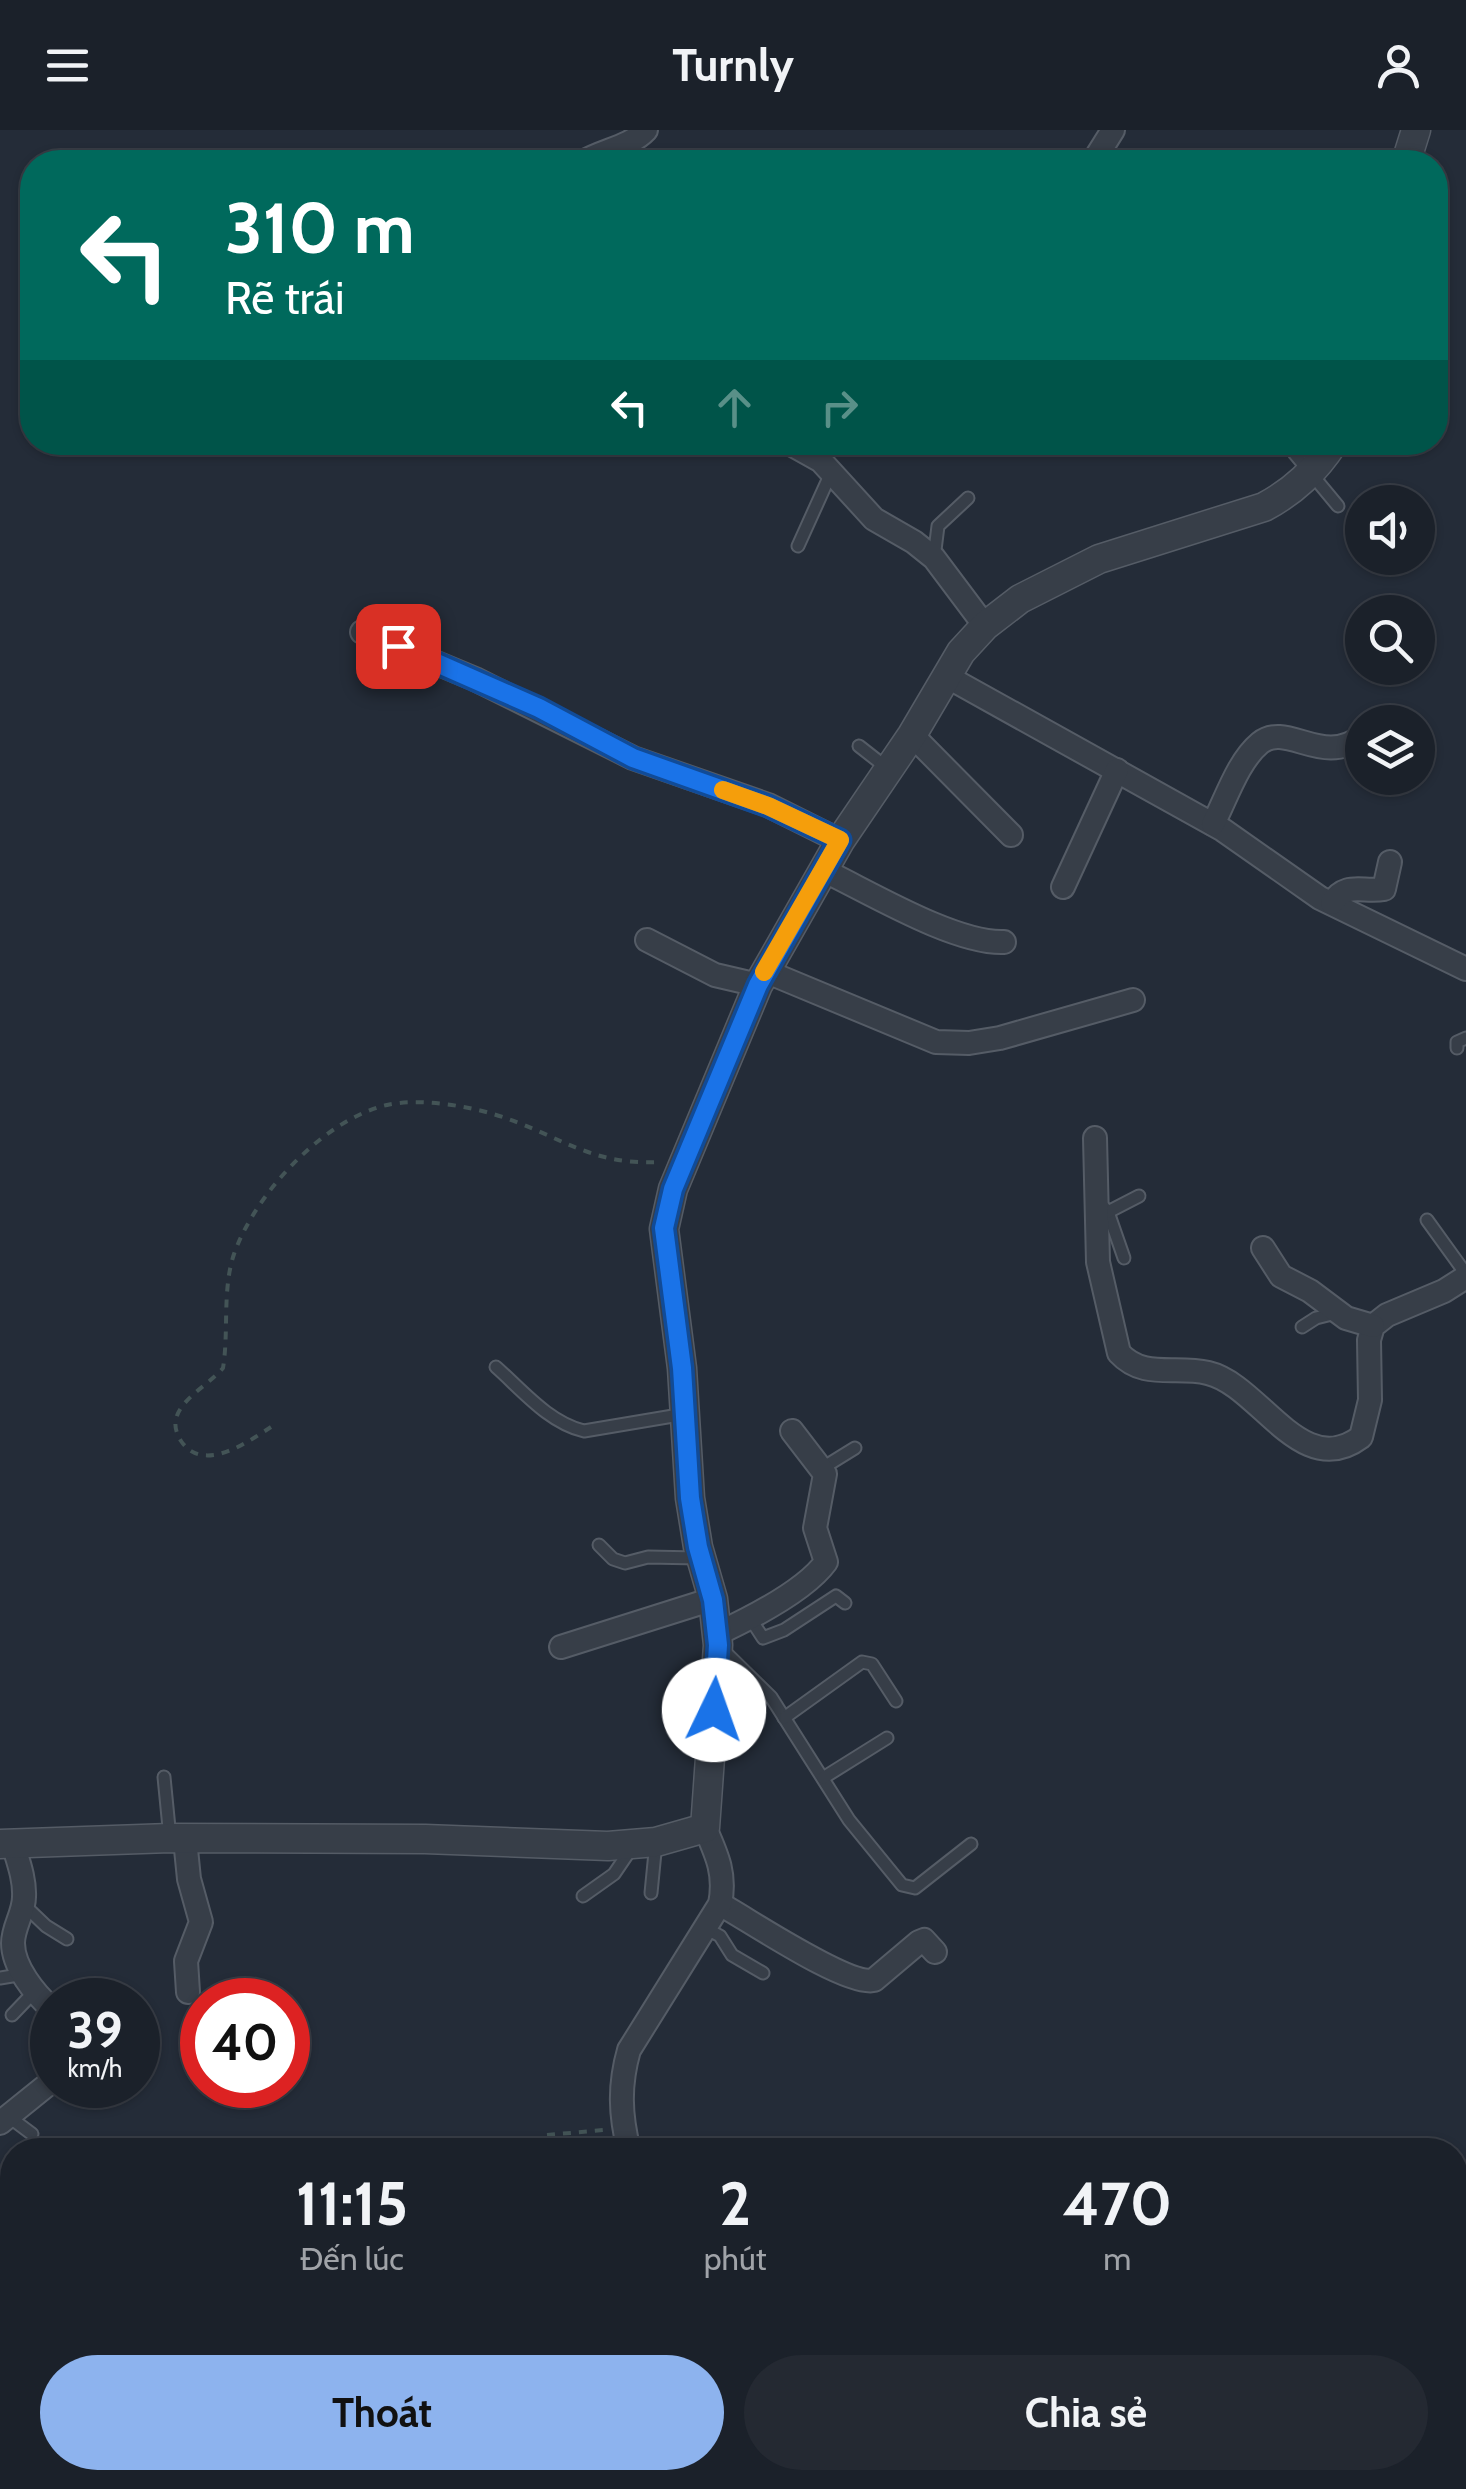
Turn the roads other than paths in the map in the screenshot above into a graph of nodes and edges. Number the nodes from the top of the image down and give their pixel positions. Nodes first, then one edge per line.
1 (646, 130) edge
2 (602, 150) edge
3 (811, 455) edge
4 (1296, 455) edge
5 (1324, 455) edge
6 (832, 472) junction
7 (1310, 474) junction
8 (968, 498) dead end
9 (1338, 506) dead end
10 (798, 546) dead end
11 (934, 558) junction
12 (984, 626) junction
13 (362, 632) dead end
14 (946, 676) junction
15 (912, 735) junction
16 (858, 746) dead end
17 (1345, 747) edge
18 (889, 770) junction
19 (1118, 770) junction
20 (1213, 824) junction
21 (1011, 835) dead end
22 (840, 840) junction
23 (1390, 862) dead end
24 (823, 870) junction
25 (1063, 887) dead end
26 (1332, 904) junction
27 (647, 940) dead end
28 (1004, 942) dead end
29 (1466, 969) edge
30 (761, 978) junction
31 (1133, 1000) dead end
32 (1095, 1138) dead end
33 (1139, 1196) dead end
34 (1102, 1206) junction
35 (1427, 1220) dead end
36 (1263, 1248) dead end
37 (1124, 1258) dead end
38 (1466, 1275) edge
39 (1336, 1312) junction
40 (1373, 1326) junction
41 (1302, 1327) dead end
42 (496, 1367) dead end
43 (685, 1414) junction
44 (792, 1431) dead end
45 (855, 1448) dead end
46 (821, 1469) junction
47 (599, 1545) dead end
48 (702, 1558) junction
49 (713, 1600) junction
50 (845, 1603) dead end
51 (750, 1618) junction
52 (717, 1640) junction
53 (561, 1646) dead end
54 (896, 1701) dead end
55 (784, 1718) junction
56 (887, 1738) dead end
57 (164, 1777) dead end
58 (823, 1778) junction
59 (705, 1828) junction
60 (178, 1839) junction
61 (7, 1844) edge
62 (645, 1844) junction
63 (972, 1844) dead end
64 (651, 1893) dead end
65 (583, 1896) dead end
66 (24, 1904) junction
67 (720, 1904) junction
68 (705, 1928) junction
69 (67, 1939) dead end
70 (935, 1952) dead end
71 (763, 1972) dead end
72 (0, 1978) edge
73 (187, 1978) edge
74 (30, 1982) junction
75 (12, 2015) dead end
76 (30, 2098) edge
77 (4, 2119) edge
78 (32, 2134) dead end
79 (626, 2138) edge

1 - 2 street
3 - 6 street
4 - 7 lane
5 - 7 street
6 - 10 lane
6 - 11 street
7 - 9 lane
7 - 12 street
8 - 11 lane
11 - 12 street
12 - 14 street
13 - 22 street
14 - 15 street
14 - 19 street
15 - 18 street
15 - 21 street
16 - 18 lane
17 - 20 street
18 - 22 street
19 - 20 street
19 - 25 street
20 - 26 street
22 - 24 street
23 - 26 street
24 - 28 street
24 - 30 street
26 - 29 street
27 - 30 street
30 - 31 street
30 - 43 street
32 - 34 street
33 - 34 lane
34 - 37 lane
34 - 40 street
35 - 38 lane
36 - 39 street
38 - 40 street
39 - 40 street
39 - 41 lane
42 - 43 lane
43 - 48 street
44 - 46 street
45 - 46 lane
46 - 51 street
47 - 48 lane
48 - 49 street
49 - 52 street
49 - 53 street
50 - 51 lane
51 - 52 street
52 - 55 lane
52 - 59 street
54 - 55 lane
55 - 58 lane
56 - 58 lane
57 - 60 lane
58 - 63 lane
59 - 62 street
59 - 67 street
60 - 61 street
60 - 62 street
60 - 73 street
61 - 66 street
62 - 64 lane
62 - 65 lane
66 - 69 lane
66 - 74 street
67 - 68 street
67 - 70 street
68 - 71 lane
68 - 79 street
72 - 74 lane
74 - 75 lane
76 - 77 street
77 - 78 lane

